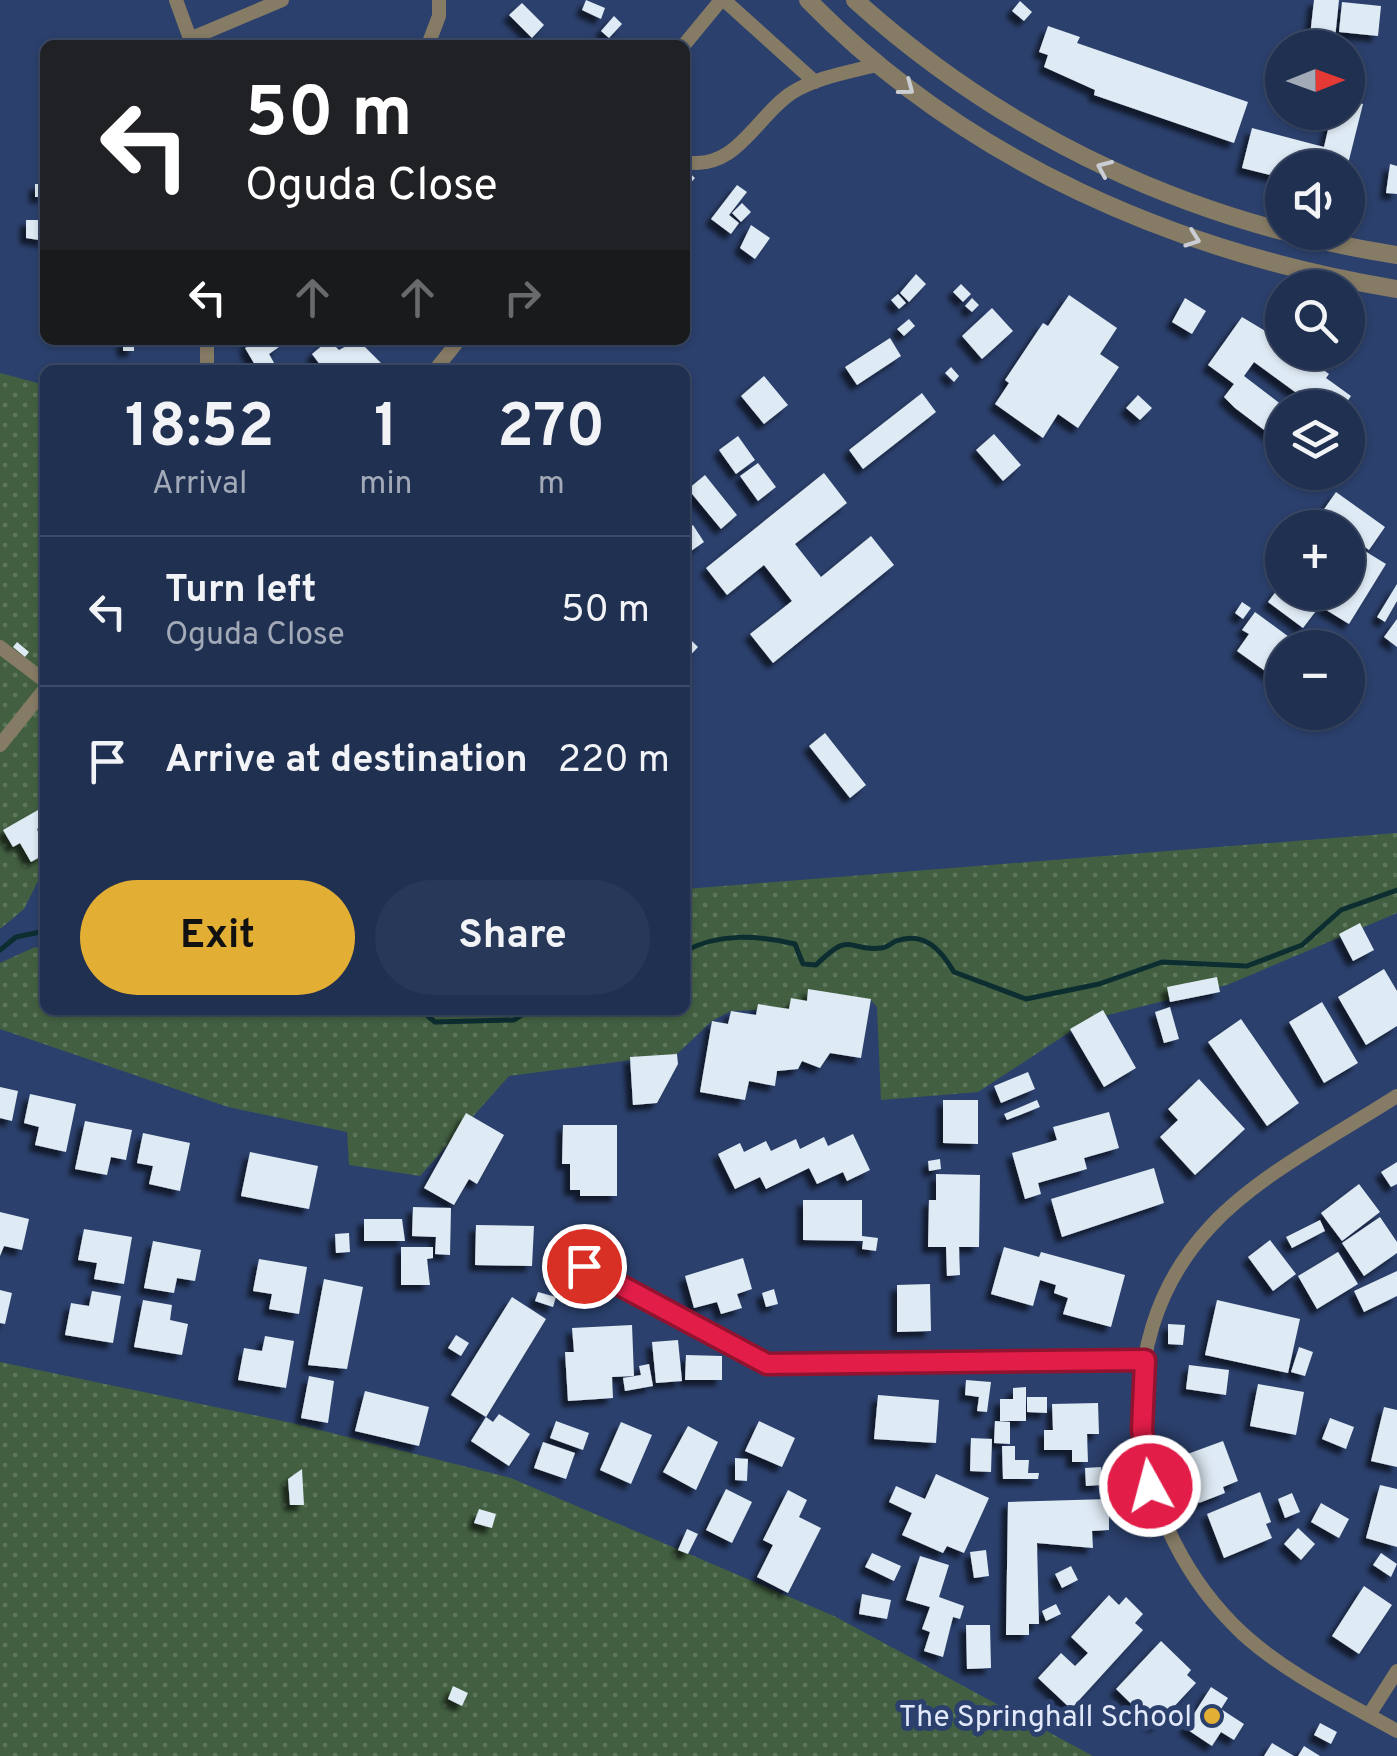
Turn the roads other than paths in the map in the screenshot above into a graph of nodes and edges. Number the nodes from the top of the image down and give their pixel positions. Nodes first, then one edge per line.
1 (176, 0) edge
2 (282, 0) edge
3 (439, 0) edge
4 (723, 0) edge
5 (808, 0) edge
6 (855, 0) edge
7 (192, 40) edge
8 (194, 40) edge
9 (430, 40) edge
10 (688, 40) edge
11 (876, 65) junction
12 (815, 82) junction
13 (690, 162) edge
14 (1397, 255) edge
15 (1397, 289) edge
16 (455, 345) edge
17 (439, 365) edge
18 (0, 647) edge
19 (40, 677) edge
20 (40, 696) edge
21 (0, 745) edge
22 (1397, 1096) edge
23 (584, 1266) dead end
24 (1145, 1360) junction
25 (1397, 1670) edge
26 (1369, 1715) junction
27 (1397, 1731) edge

1 - 7 street
2 - 8 street
3 - 9 street
4 - 10 street
4 - 12 street
5 - 11 street
14 -> 6 street
11 - 12 street
11 -> 15 street
12 - 13 street
16 - 17 street
18 - 19 street
20 - 21 street
22 - 24 street
23 - 24 street
24 - 26 street
25 - 26 street
26 - 27 street

